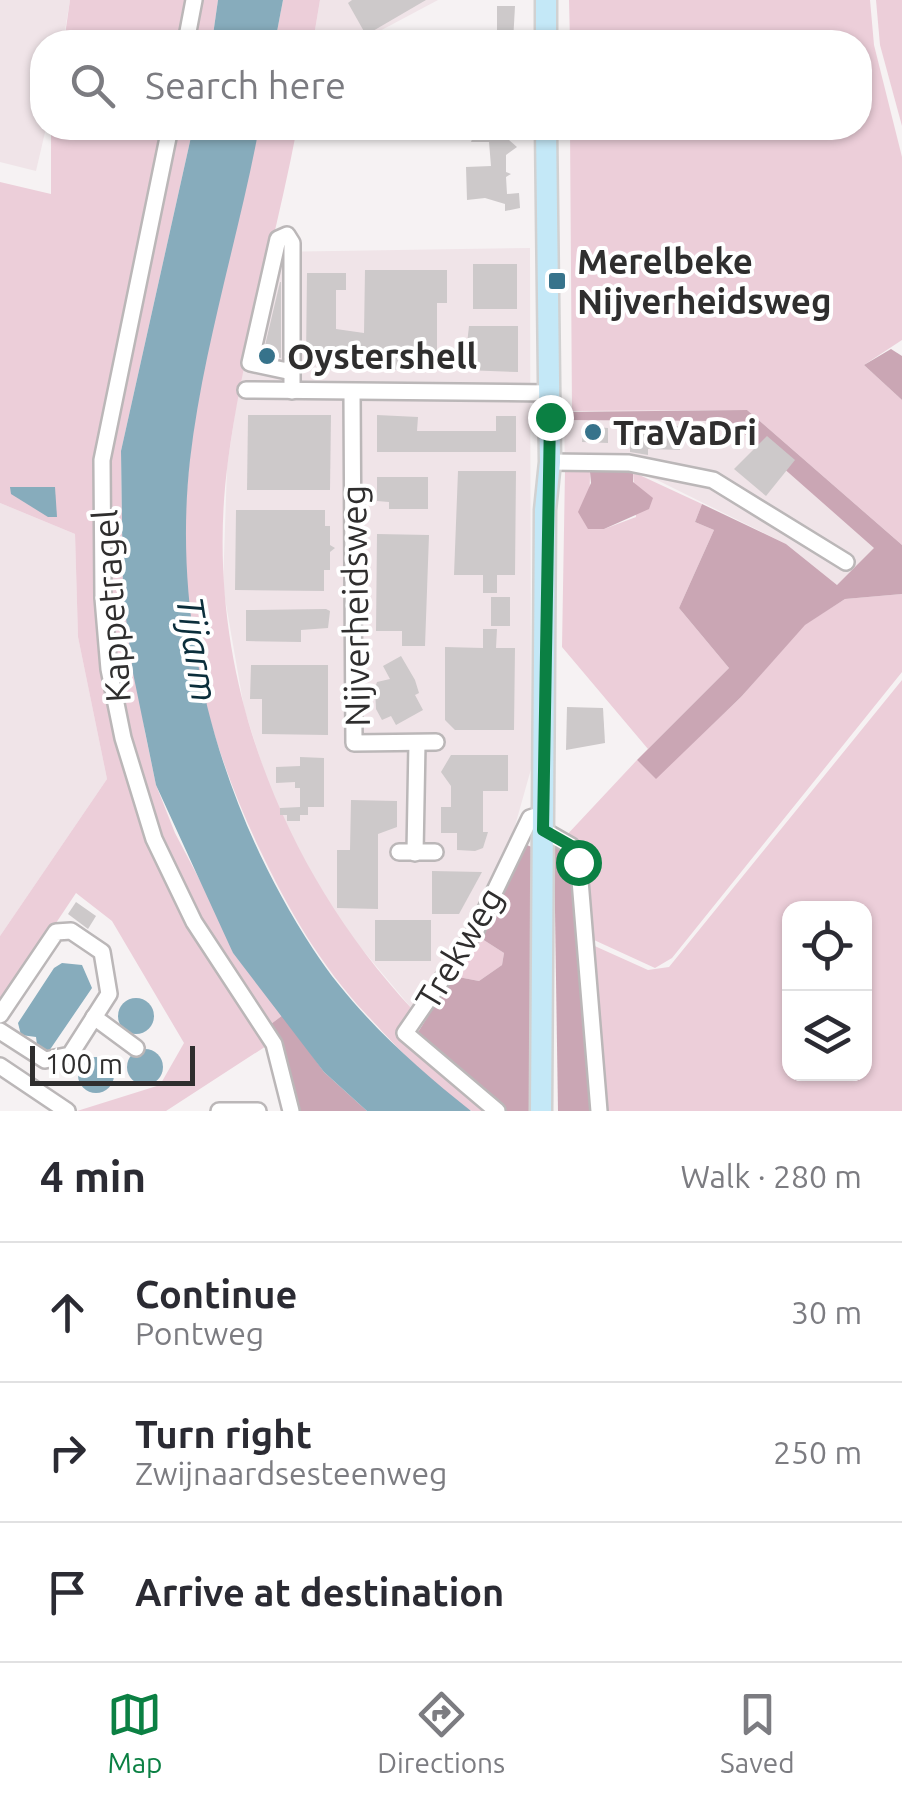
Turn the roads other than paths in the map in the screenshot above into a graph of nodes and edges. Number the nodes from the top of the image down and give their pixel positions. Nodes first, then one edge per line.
1 (194, 0) edge
2 (546, 0) edge
3 (188, 30) edge
4 (546, 30) edge
5 (168, 140) edge
6 (546, 140) edge
7 (292, 372) junction
8 (246, 390) dead end
9 (292, 391) junction
10 (352, 392) junction
11 (550, 392) junction
12 (550, 462) junction
13 (846, 562) dead end
14 (436, 742) dead end
15 (417, 743) junction
16 (543, 822) junction
17 (436, 852) dead end
18 (0, 1015) edge
19 (94, 1017) junction
20 (0, 1030) edge
21 (136, 1048) dead end
22 (0, 1066) edge
23 (67, 1111) edge
24 (219, 1111) edge
25 (258, 1111) edge
26 (291, 1111) edge
27 (497, 1111) edge
28 (541, 1111) edge
29 (600, 1111) edge

1 - 3 street
2 - 4 main road
5 - 26 street, Kappetragel
6 - 11 main road
7 - 7 street
7 - 9 street
8 - 9 street
9 - 10 street
10 - 11 street
10 - 15 street, Nijverheidsweg
11 - 12 main road
12 - 13 street
12 - 16 main road
14 - 15 street, Nijverheidsweg
15 - 17 street
16 - 27 street, Trekweg
16 - 28 main road
16 - 29 street
18 - 19 street
19 - 20 street
19 - 21 street
22 - 23 street
24 - 25 street

